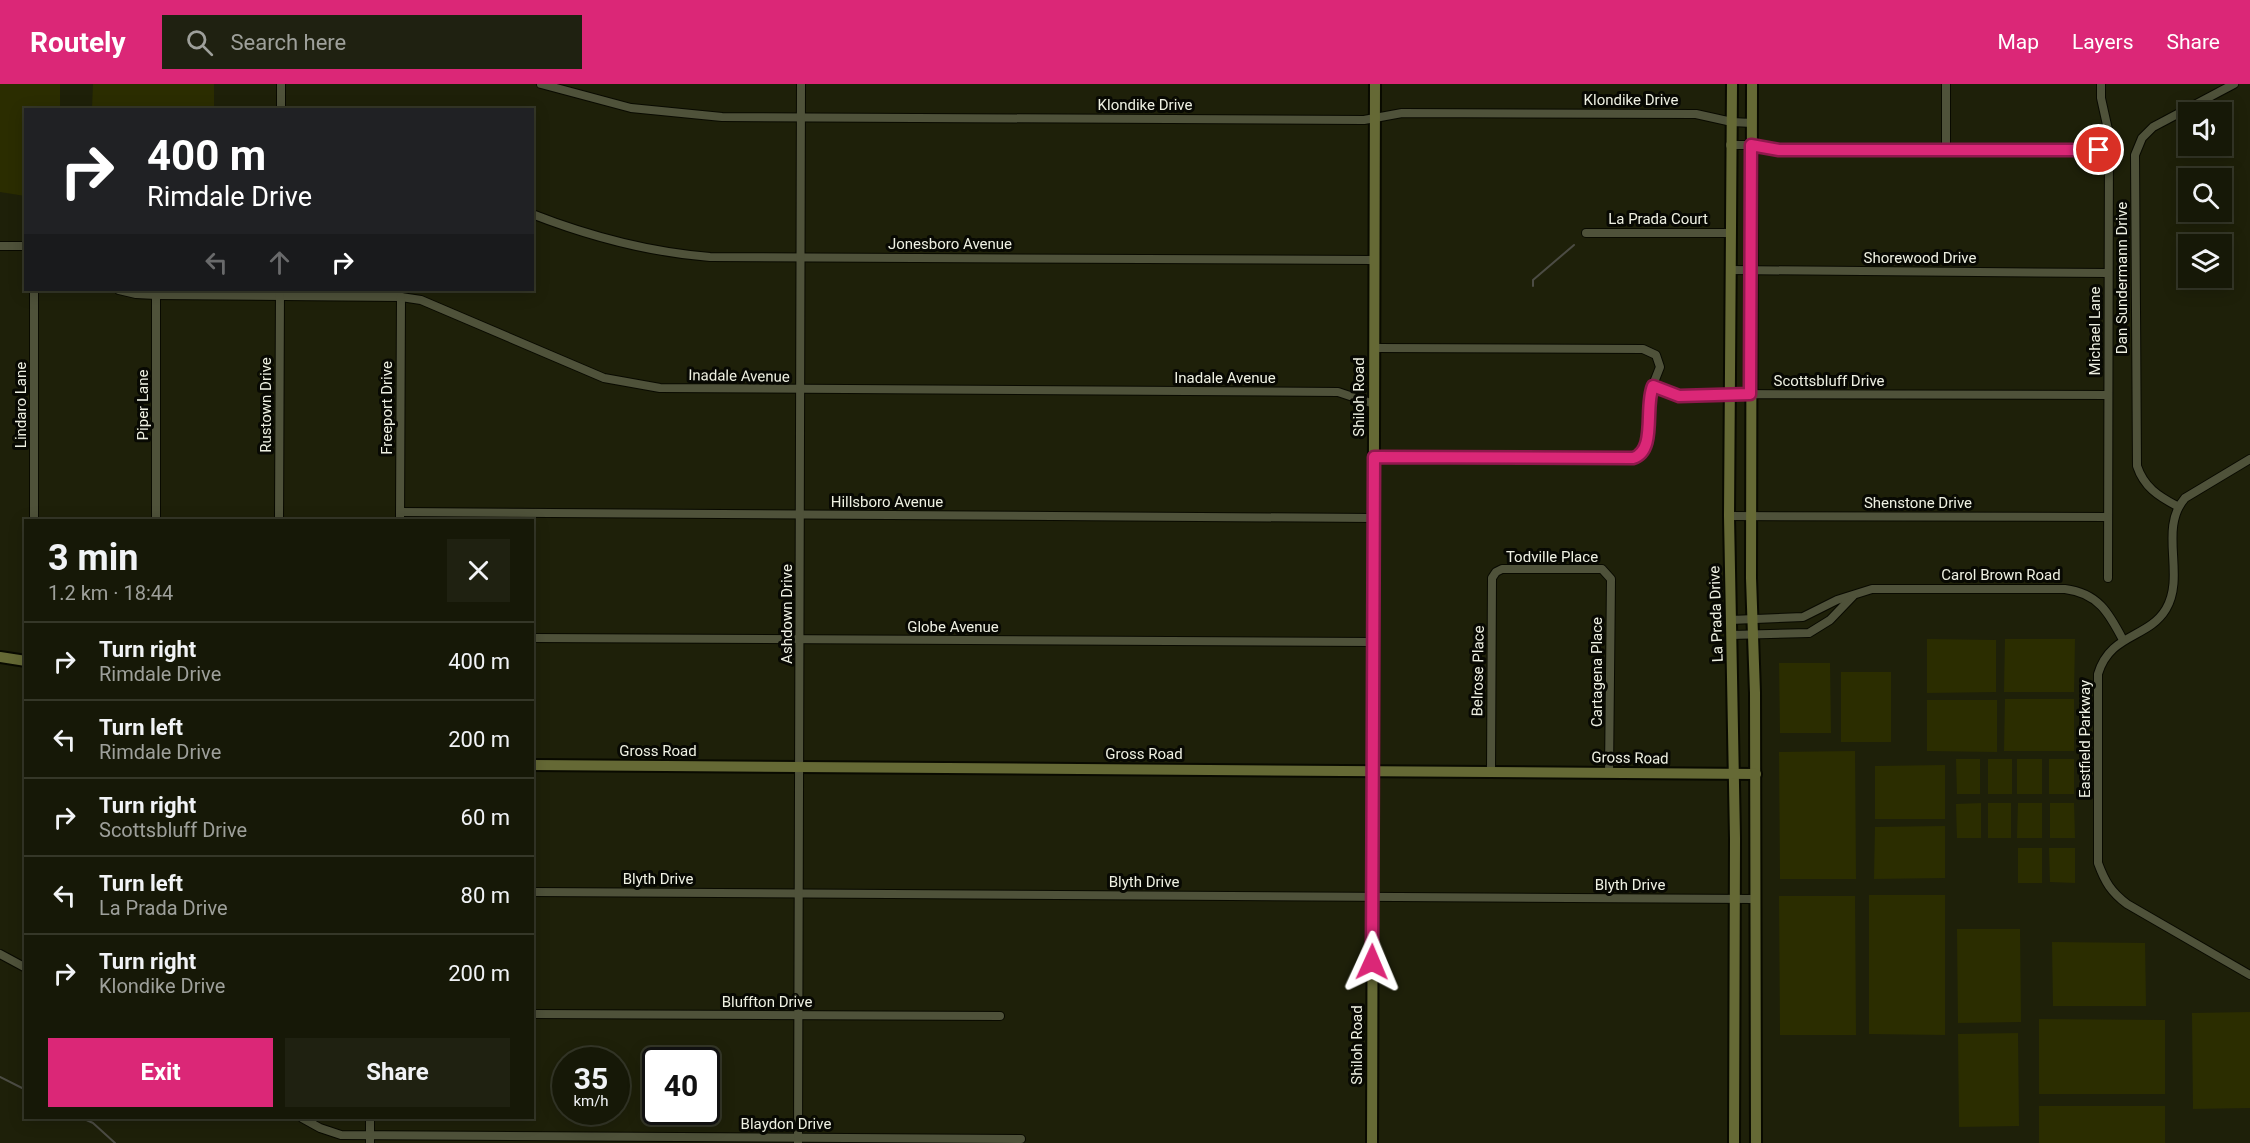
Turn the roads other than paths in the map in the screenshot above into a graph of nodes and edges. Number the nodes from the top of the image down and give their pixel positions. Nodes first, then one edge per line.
1 (281, 84) edge
2 (542, 84) edge
3 (801, 84) edge
4 (1375, 84) edge
5 (1732, 84) edge
6 (1752, 84) edge
7 (1946, 84) edge
8 (2101, 84) edge
9 (2234, 84) edge
10 (281, 108) edge
11 (801, 117) junction
12 (1374, 118) junction
13 (1732, 122) junction
14 (1752, 123) junction
15 (1730, 145) junction
16 (1751, 145) junction
17 (1946, 150) junction
18 (2109, 150) junction
19 (534, 215) edge
20 (1586, 233) dead end
21 (1730, 233) junction
22 (0, 246) edge
23 (24, 246) edge
24 (801, 257) junction
25 (1374, 260) junction
26 (1731, 270) junction
27 (1751, 270) junction
28 (2108, 273) junction
29 (34, 291) edge
30 (123, 291) edge
31 (156, 292) edge
32 (280, 292) edge
33 (401, 297) junction
34 (1374, 348) junction
35 (1653, 386) junction
36 (801, 390) junction
37 (1729, 394) junction
38 (1750, 394) junction
39 (2108, 395) junction
40 (1374, 404) junction
41 (1374, 457) junction
42 (2250, 459) edge
43 (2177, 506) junction
44 (801, 515) junction
45 (400, 516) edge
46 (1729, 516) junction
47 (1751, 516) junction
48 (2108, 517) junction
49 (1373, 518) junction
50 (34, 519) edge
51 (156, 519) edge
52 (279, 519) edge
53 (1496, 572) joint
54 (1608, 573) joint
55 (2108, 578) dead end
56 (1856, 592) junction
57 (1730, 620) junction
58 (1752, 620) junction
59 (1753, 634) junction
60 (1731, 635) junction
61 (534, 639) edge
62 (801, 640) junction
63 (2123, 640) junction
64 (1373, 642) junction
65 (0, 657) edge
66 (24, 661) edge
67 (534, 765) edge
68 (800, 766) junction
69 (1373, 771) junction
70 (1491, 772) junction
71 (1610, 773) junction
72 (1734, 774) junction
73 (1756, 774) junction
74 (534, 892) edge
75 (799, 893) junction
76 (1372, 897) junction
77 (1735, 899) junction
78 (1755, 899) junction
79 (0, 954) edge
80 (24, 967) edge
81 (2250, 975) edge
82 (534, 1014) edge
83 (798, 1016) junction
84 (1000, 1016) dead end
85 (1734, 1088) junction
86 (1756, 1089) junction
87 (304, 1119) edge
88 (370, 1119) edge
89 (370, 1139) edge
90 (1021, 1139) dead end
91 (798, 1140) edge
92 (1372, 1143) edge
93 (1734, 1143) edge
94 (1756, 1143) edge

1 - 10 street
2 - 11 street, Klondike Drive
3 - 11 street, Ashdown Drive
4 - 12 street, Shiloh Road
5 - 13 street, La Prada Drive
6 - 14 street
7 - 17 street
8 - 18 street, Michael Lane
9 - 43 street, Dan Sundermann Drive
11 - 12 street, Klondike Drive
11 - 24 street, Ashdown Drive
12 - 13 street, Klondike Drive
12 - 25 street, Shiloh Road
13 - 14 street, Klondike Drive
13 - 15 street, La Prada Drive
14 - 16 street
15 - 16 street
15 - 21 street, La Prada Drive
16 - 17 street
16 - 27 street
17 - 18 street
18 - 28 street, Michael Lane
19 - 24 street, Jonesboro Avenue
20 - 21 street, La Prada Court
21 - 26 street, La Prada Drive
22 - 23 street
24 - 25 street, Jonesboro Avenue
24 - 36 street, Ashdown Drive
25 - 34 street, Shiloh Road
26 - 27 street, Shorewood Drive
26 - 37 street, La Prada Drive
27 - 28 street, Shorewood Drive
27 - 38 street
28 - 39 street, Michael Lane
29 - 50 street, Lindaro Lane
30 - 31 street, Inadale Avenue
31 - 32 street, Inadale Avenue
31 - 51 street, Piper Lane
32 - 33 street, Inadale Avenue
32 - 52 street, Rustown Drive
33 - 36 street, Inadale Avenue
33 - 45 street, Freeport Drive
34 - 35 street
34 - 40 street, Shiloh Road
35 - 37 street, Scottsbluff Drive
35 - 41 street
36 - 40 street, Inadale Avenue
36 - 44 street, Ashdown Drive
37 - 38 street, Scottsbluff Drive
37 - 46 street, La Prada Drive
38 - 39 street, Scottsbluff Drive
38 - 47 street
39 - 48 street, Michael Lane
40 - 41 street, Shiloh Road
41 - 49 street, Shiloh Road
42 - 43 street
43 - 63 street, Eastfield Parkway
44 - 45 street, Hillsboro Avenue
44 - 49 street, Hillsboro Avenue
44 - 62 street, Ashdown Drive
46 - 47 street, Shenstone Drive
46 - 57 street, La Prada Drive
47 - 48 street, Shenstone Drive
47 - 58 street
48 - 55 street, Michael Lane
49 - 64 street, Shiloh Road
53 - 54 street, Todville Place
53 - 70 street, Belrose Place
54 - 71 street, Cartagena Place
56 - 58 street, Carol Brown Road
56 - 59 street
56 - 63 street, Carol Brown Road
57 - 58 street, Carol Brown Road
57 - 60 street, La Prada Drive
58 - 59 street
59 - 60 street
59 - 73 street
60 - 72 street, La Prada Drive
61 - 62 street, Globe Avenue
62 - 64 street, Globe Avenue
62 - 68 street, Ashdown Drive
63 - 81 street, Eastfield Parkway
64 - 69 street, Shiloh Road
65 - 66 street
67 - 68 street, Gross Road
68 - 69 street, Gross Road
68 - 75 street, Ashdown Drive
69 - 70 street, Gross Road
69 - 76 street, Shiloh Road
70 - 71 street, Gross Road
71 - 72 street, Gross Road
72 - 73 street, Gross Road
72 - 77 street, La Prada Drive
73 - 78 street
74 - 75 street, Blyth Drive
75 - 76 street, Blyth Drive
75 - 83 street, Ashdown Drive
76 - 77 street, Blyth Drive
76 - 92 street, Shiloh Road
77 - 78 street, Blyth Drive
77 - 85 street, La Prada Drive
78 - 86 street
79 - 80 street
82 - 83 street, Bluffton Drive
83 - 84 street, Bluffton Drive
83 - 91 street, Ashdown Drive
85 - 86 street
85 - 93 street, La Prada Drive
86 - 94 street
87 - 89 street
88 - 89 street
89 - 91 street, Blaydon Drive
90 - 91 street, Blaydon Drive

